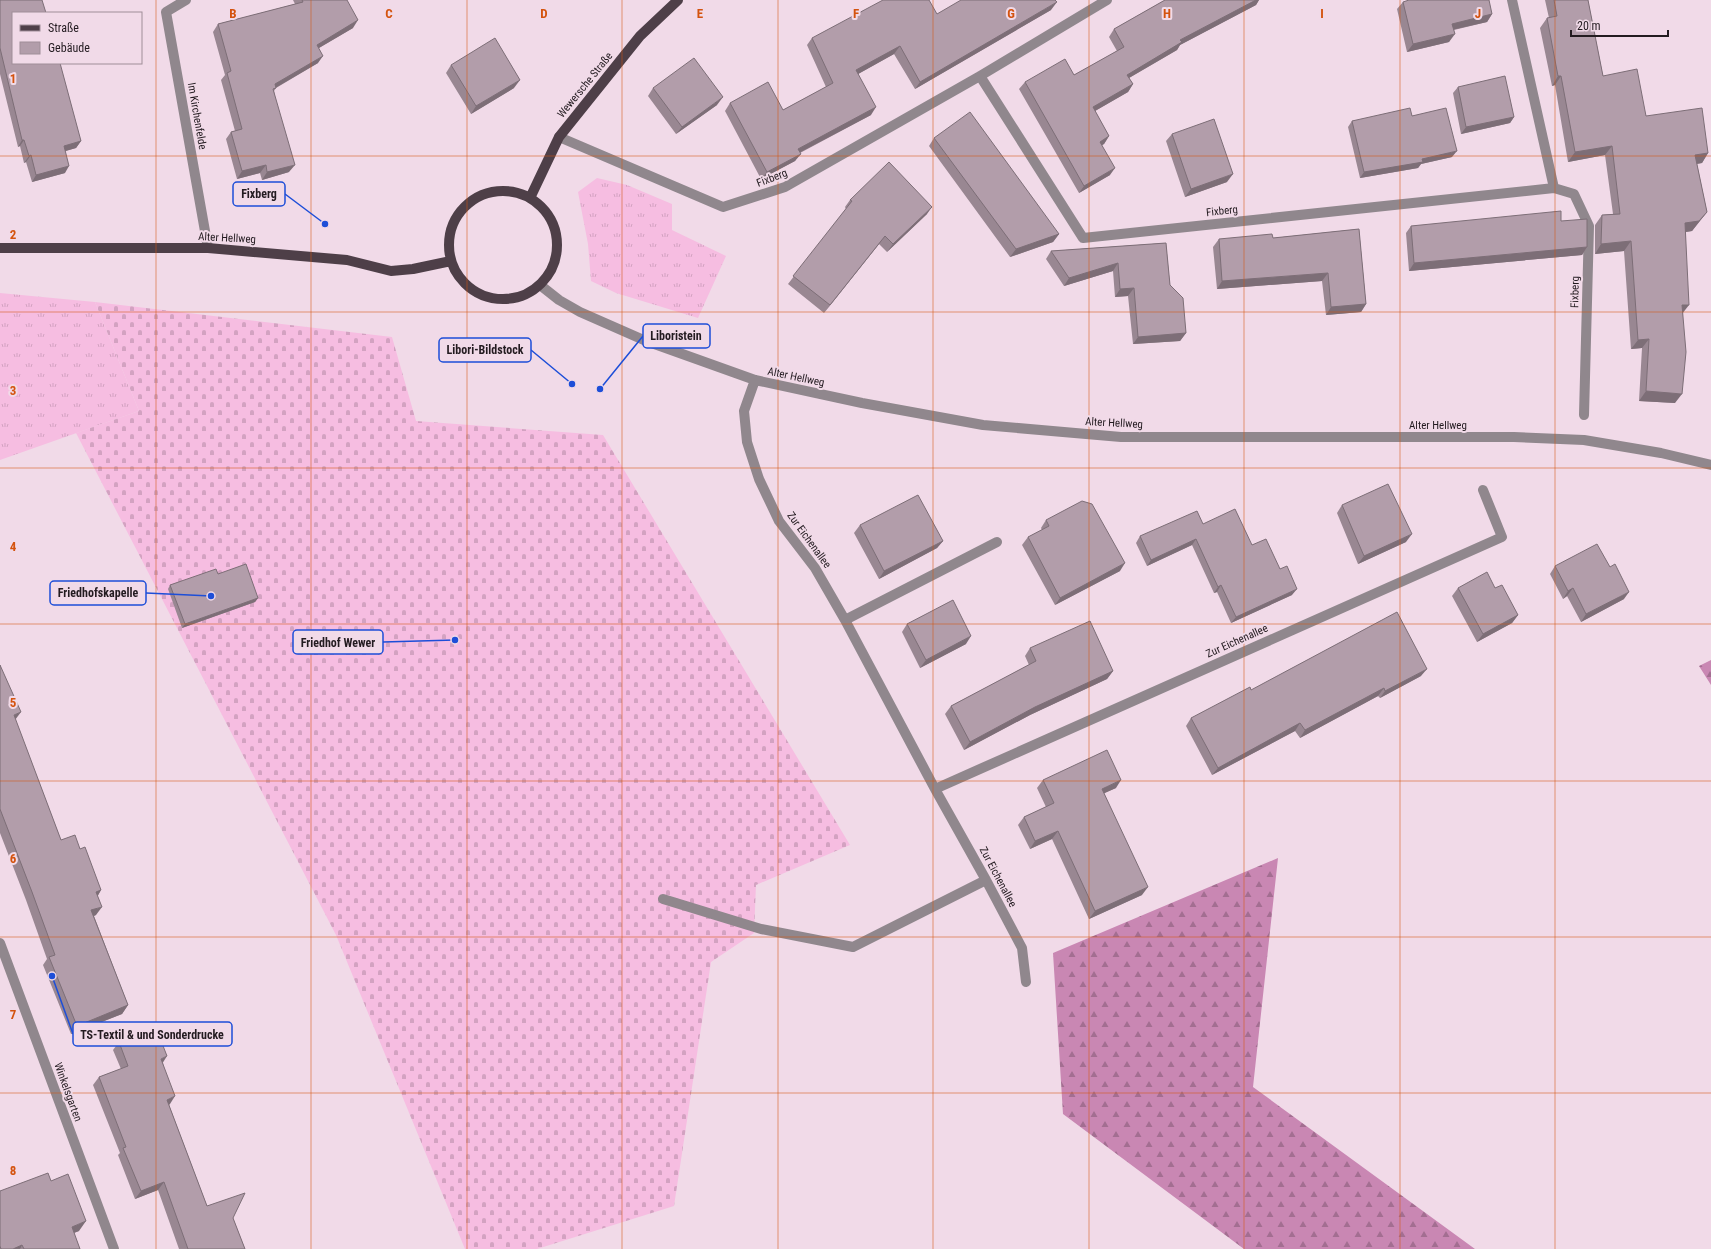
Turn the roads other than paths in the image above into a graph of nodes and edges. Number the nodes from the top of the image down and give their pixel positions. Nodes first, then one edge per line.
1 (186, 0) edge
2 (678, 0) edge
3 (1107, 0) edge
4 (1512, 0) edge
5 (980, 76) junction
6 (559, 137) junction
7 (1554, 188) junction
8 (530, 198) junction
9 (0, 248) edge
10 (208, 248) junction
11 (451, 261) junction
12 (540, 285) junction
13 (755, 380) junction
14 (1584, 415) dead end
15 (1711, 465) edge
16 (1483, 490) dead end
17 (997, 542) dead end
18 (845, 620) junction
19 (935, 789) junction
20 (986, 880) junction
21 (663, 899) dead end
22 (0, 943) edge
23 (1026, 982) dead end
24 (114, 1249) edge

1 - 10 street, Im Kirchenfelde
2 - 6 main road, Wewersche Straße
3 - 5 street, Fixberg
4 - 7 street
5 - 6 street, Fixberg
5 - 7 street, Fixberg
6 - 8 main road, Wewersche Straße
7 - 14 street, Fixberg
8 - 11 main road
8 - 12 main road
9 - 10 main road, Alter Hellweg
10 - 11 main road, Alter Hellweg
11 - 12 main road
12 - 13 street, Alter Hellweg
13 - 15 street, Alter Hellweg
13 - 18 street, Zur Eichenallee
16 - 19 street, Zur Eichenallee
17 - 18 street
18 - 19 street, Zur Eichenallee
19 - 20 street, Zur Eichenallee
20 - 21 street
20 - 23 street, Zur Eichenallee
22 - 24 street, Winkelsgarten

